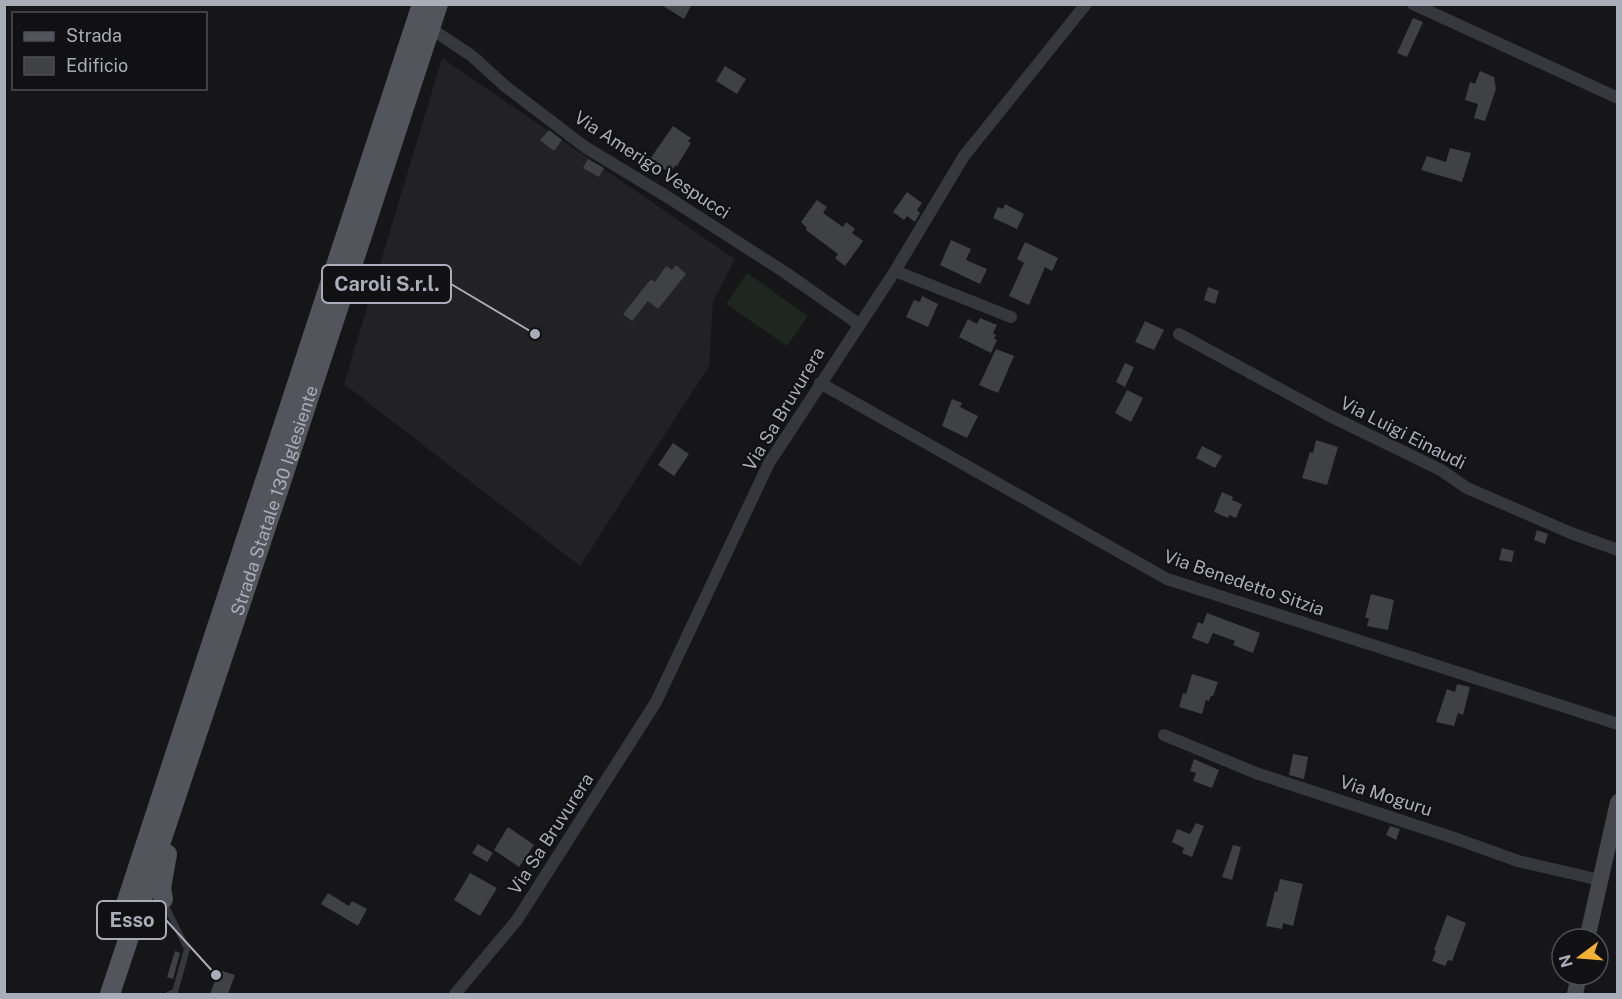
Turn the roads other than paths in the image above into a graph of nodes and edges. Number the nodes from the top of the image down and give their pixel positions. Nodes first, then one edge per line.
1 (422, 4) edge
2 (438, 4) edge
3 (1086, 4) edge
4 (1413, 4) edge
5 (430, 28) junction
6 (1617, 98) edge
7 (895, 271) junction
8 (1011, 317) dead end
9 (860, 325) junction
10 (1179, 334) dead end
11 (820, 383) junction
12 (1617, 550) edge
13 (1617, 724) edge
14 (1164, 735) dead end
15 (186, 767) junction
16 (1617, 802) edge
17 (1600, 880) junction
18 (163, 899) joint
19 (1590, 927) edge
20 (96, 994) edge
21 (110, 994) edge
22 (170, 994) edge
23 (455, 994) edge

1 - 20 main road, Strada Statale 130 Iglesiente
2 - 5 main road, Strada Statale 130 Iglesiente
3 - 7 street, Via Sa Bruvurera
4 - 6 street
5 - 9 street, Via Amerigo Vespucci
5 - 15 main road, Strada Statale 130 Iglesiente
7 - 8 street
7 - 9 street, Via Sa Bruvurera
9 - 11 street, Via Sa Bruvurera
10 - 12 street, Via Luigi Einaudi
11 - 13 street, Via Benedetto Sitzia
11 - 23 street, Via Sa Bruvurera
14 - 17 street, Via Moguru
15 - 18 main road
15 - 21 main road, Strada Statale 130 Iglesiente
16 - 17 main road
17 - 19 main road
18 - 22 lane

